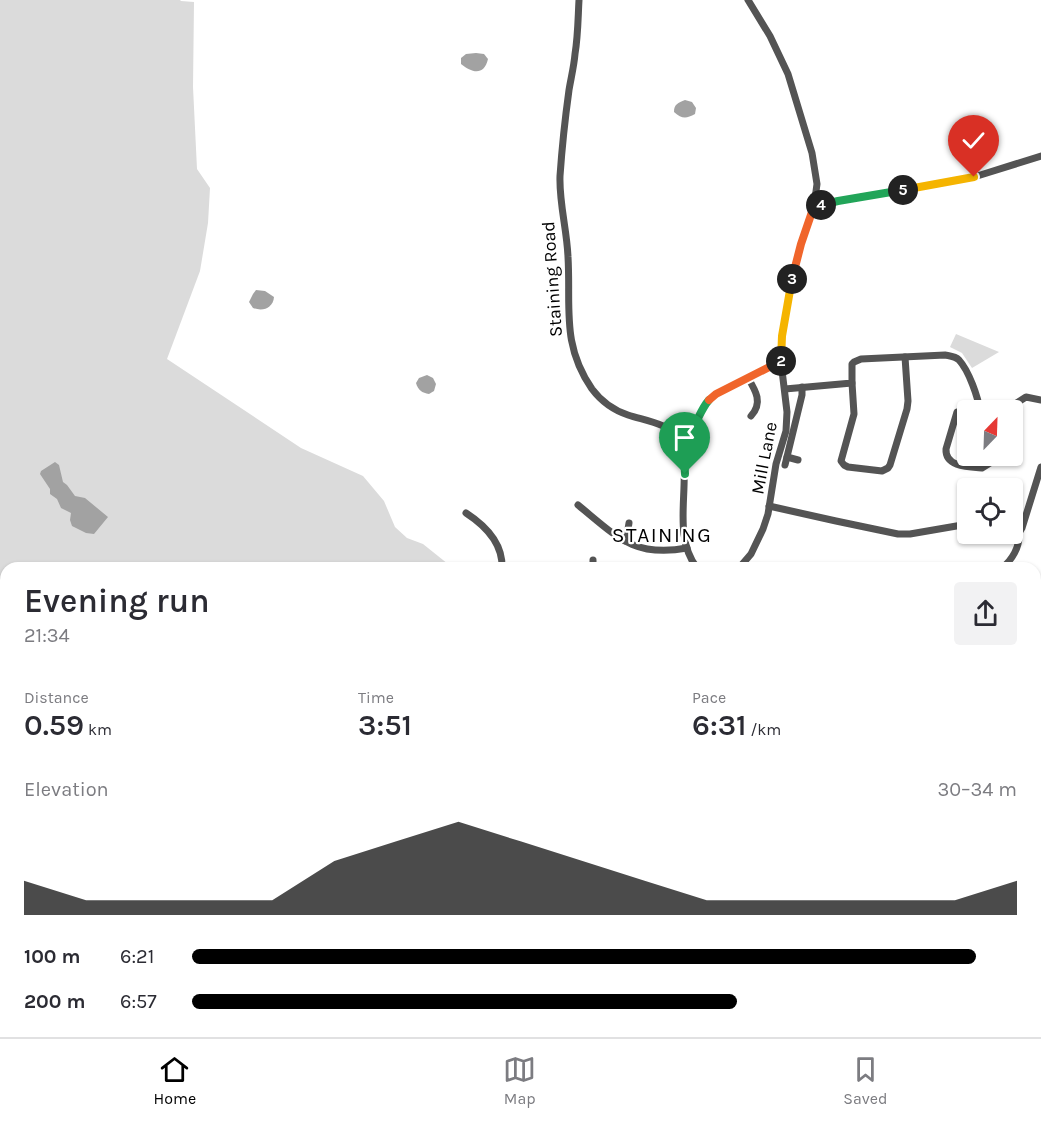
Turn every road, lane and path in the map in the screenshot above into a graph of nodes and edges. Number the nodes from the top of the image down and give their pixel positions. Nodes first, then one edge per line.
1 (579, 0) edge
2 (748, 0) edge
3 (1041, 156) edge
4 (814, 206) junction
5 (905, 357) junction
6 (782, 362) junction
7 (748, 378) junction
8 (852, 383) junction
9 (802, 387) junction
10 (785, 389) junction
11 (979, 400) edge
12 (1020, 400) edge
13 (1041, 400) edge
14 (751, 416) dead end
15 (957, 417) edge
16 (681, 442) junction
17 (787, 457) junction
18 (798, 460) dead end
19 (957, 464) edge
20 (785, 465) dead end
21 (968, 466) edge
22 (985, 466) edge
23 (1041, 467) edge
24 (579, 505) dead end
25 (769, 506) junction
26 (466, 513) dead end
27 (629, 523) dead end
28 (1023, 525) edge
29 (957, 526) edge
30 (625, 541) junction
31 (1017, 544) edge
32 (687, 548) junction
33 (690, 558) junction
34 (502, 562) edge
35 (689, 562) edge
36 (693, 562) edge
37 (743, 562) edge
38 (1009, 562) edge

1 - 16 street, Staining Road
2 - 4 street, Mill Lane
3 - 4 street
4 - 6 street, Mill Lane
5 - 8 street
5 - 8 street
5 - 11 street
6 - 7 street
6 - 10 street, Mill Lane
7 - 14 street
7 - 16 street
8 - 9 street
9 - 10 street
9 - 17 street
10 - 25 street, Mill Lane
12 - 13 street
15 - 19 street
16 - 32 street
17 - 18 street
17 - 20 street
21 - 22 street
23 - 28 street
24 - 30 street
25 - 29 street
25 - 37 street, Mill Lane
26 - 34 street
27 - 30 street
30 - 32 street
31 - 38 street
32 - 33 street
33 - 35 street
33 - 36 street

